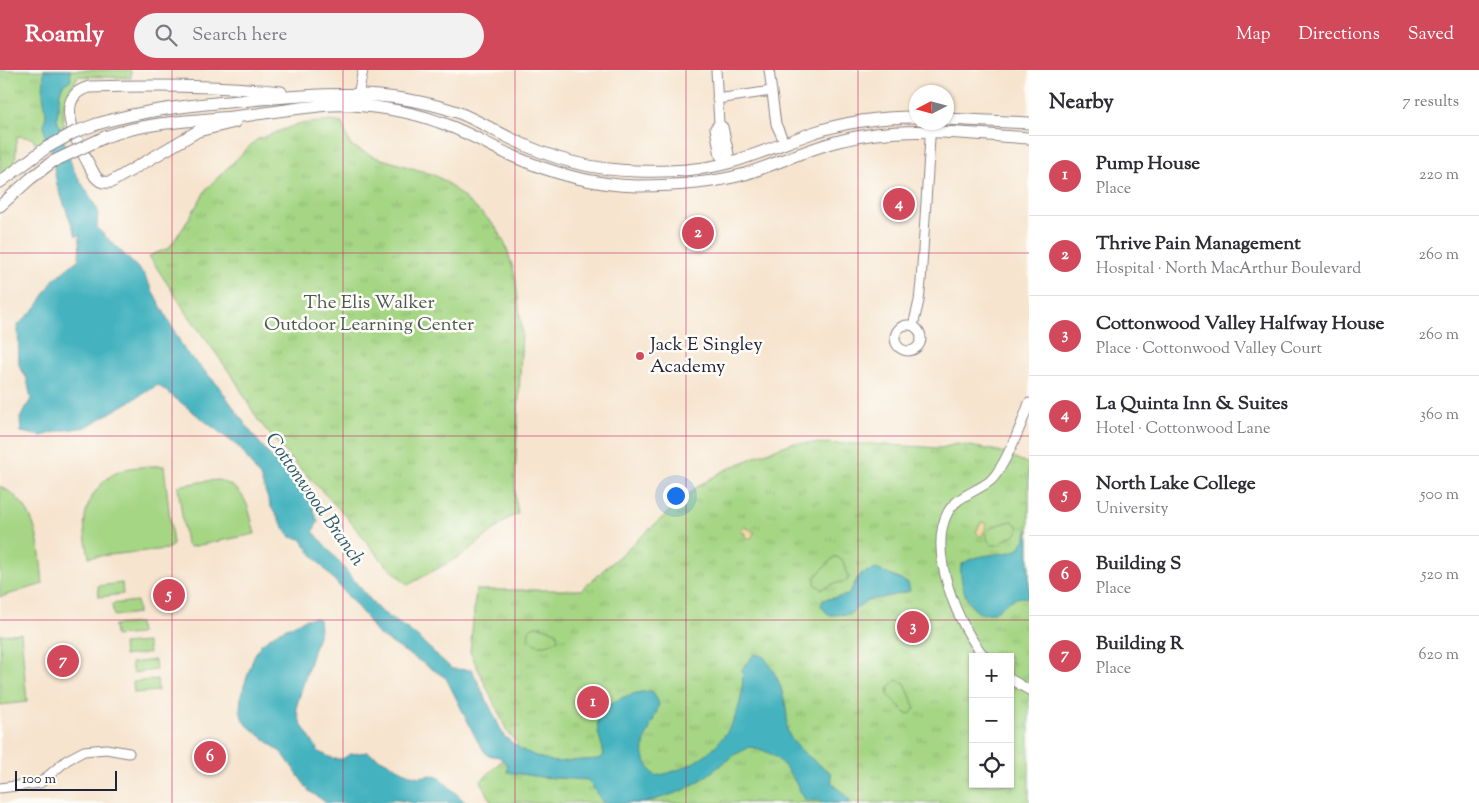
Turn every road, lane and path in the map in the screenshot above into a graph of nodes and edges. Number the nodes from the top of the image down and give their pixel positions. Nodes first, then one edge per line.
1 (363, 70) edge
2 (716, 70) edge
3 (769, 70) edge
4 (772, 91) junction
5 (358, 93) junction
6 (305, 95) junction
7 (717, 99) junction
8 (356, 105) junction
9 (268, 113) junction
10 (909, 117) edge
11 (954, 118) edge
12 (1029, 123) edge
13 (911, 130) edge
14 (931, 130) edge
15 (954, 130) edge
16 (1029, 138) edge
17 (784, 144) junction
18 (727, 160) junction
19 (669, 171) junction
20 (0, 182) edge
21 (669, 185) junction
22 (0, 206) edge
23 (913, 326) dead end
24 (1029, 403) edge
25 (982, 653) edge
26 (1014, 681) edge
27 (1029, 690) edge
28 (129, 753) dead end
29 (0, 788) edge

1 - 5 street
2 - 7 street
3 - 4 street
4 - 7 street
4 - 17 street
5 - 6 main road
5 - 8 street
5 - 19 main road
6 - 9 main road
6 - 20 main road, bridge
7 - 18 street
8 - 9 main road
8 - 21 main road
9 - 22 main road, bridge
10 - 17 main road
11 - 12 main road
13 - 21 main road
14 - 23 street
15 - 16 main road
17 - 18 main road
18 - 19 main road
19 - 21 main road
24 - 25 street
26 - 27 street
28 - 29 street

